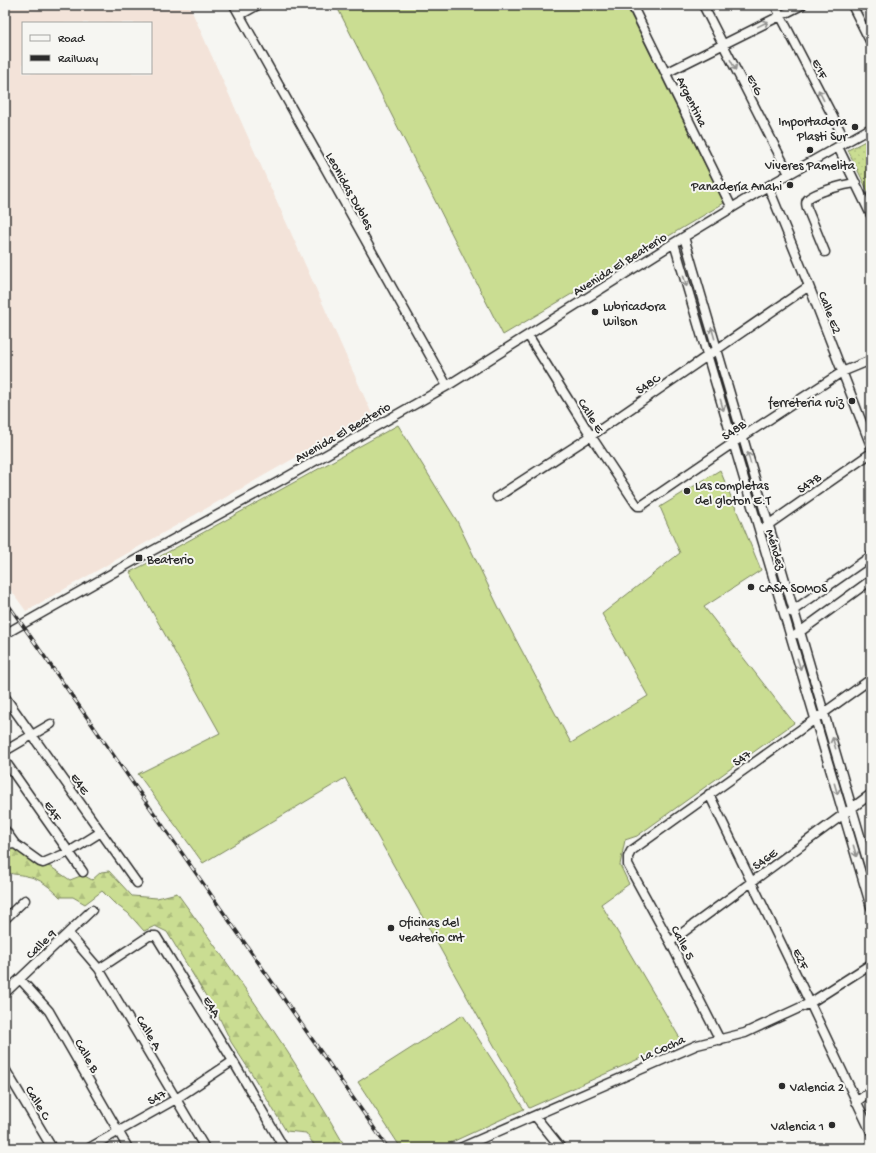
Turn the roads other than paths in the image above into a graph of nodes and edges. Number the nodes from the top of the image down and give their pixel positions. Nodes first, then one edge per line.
1 (234, 5) edge
2 (258, 5) edge
3 (632, 5) edge
4 (703, 5) edge
5 (775, 5) edge
6 (802, 5) edge
7 (852, 5) edge
8 (240, 15) junction
9 (780, 16) junction
10 (871, 43) edge
11 (723, 44) junction
12 (666, 73) junction
13 (871, 128) edge
14 (846, 142) junction
15 (838, 146) junction
16 (789, 174) junction
17 (856, 183) junction
18 (768, 186) junction
19 (732, 208) junction
20 (871, 215) edge
21 (684, 237) junction
22 (674, 243) junction
23 (825, 252) dead end
24 (809, 286) junction
25 (528, 335) junction
26 (718, 350) junction
27 (708, 356) junction
28 (871, 360) edge
29 (842, 372) junction
30 (447, 386) junction
31 (591, 436) junction
32 (743, 436) junction
33 (733, 443) junction
34 (871, 446) edge
35 (871, 453) edge
36 (497, 497) dead end
37 (638, 506) joint
38 (769, 524) junction
39 (760, 531) junction
40 (871, 556) edge
41 (871, 580) edge
42 (794, 610) junction
43 (785, 616) junction
44 (800, 632) junction
45 (5, 634) edge
46 (791, 638) junction
47 (871, 679) edge
48 (5, 697) edge
49 (825, 713) junction
50 (816, 719) junction
51 (51, 724) dead end
52 (32, 735) junction
53 (5, 751) edge
54 (5, 761) edge
55 (709, 794) junction
56 (871, 794) edge
57 (852, 808) junction
58 (844, 814) junction
59 (5, 830) edge
60 (101, 832) junction
61 (15, 844) junction
62 (5, 845) edge
63 (69, 852) junction
64 (628, 857) joint
65 (83, 872) dead end
66 (871, 874) edge
67 (752, 882) junction
68 (137, 883) dead end
69 (25, 900) dead end
70 (871, 908) edge
71 (92, 910) dead end
72 (5, 919) edge
73 (68, 933) junction
74 (670, 942) junction
75 (871, 964) edge
76 (99, 969) junction
77 (20, 979) junction
78 (5, 992) edge
79 (810, 1003) junction
80 (720, 1040) junction
81 (233, 1061) junction
82 (5, 1069) edge
83 (871, 1091) edge
84 (176, 1099) junction
85 (856, 1102) junction
86 (535, 1116) junction
87 (118, 1131) junction
88 (871, 1132) edge
89 (52, 1148) edge
90 (89, 1148) edge
91 (128, 1148) edge
92 (205, 1148) edge
93 (284, 1148) edge
94 (460, 1148) edge
95 (561, 1148) edge

1 - 8 street, Leonidas Dubles
2 - 8 street
3 - 12 street, Argentina
4 - 11 street, E1G
5 - 9 street, E1F
6 - 9 street
7 - 10 street
8 - 30 street, Leonidas Dubles
11 -> 9 street
14 -> 9 street, E1F
11 - 12 street
11 -> 16 street, E1G
12 - 19 street, Argentina
13 - 14 street, Avenida El Beaterio
14 - 15 street, Avenida El Beaterio
15 - 16 street, Avenida El Beaterio
15 - 17 street
16 - 18 street, Avenida El Beaterio
17 - 20 street
17 - 23 street
18 - 19 street, Avenida El Beaterio
18 - 24 street, Calle E2
19 - 21 street, Avenida El Beaterio
21 - 22 street, Avenida El Beaterio
26 -> 21 street, Méndez
22 - 25 street, Avenida El Beaterio
22 -> 27 street, Méndez
24 - 26 street, S48C
24 - 29 street, Calle E2
25 - 30 street, Avenida El Beaterio
25 - 31 street, Calle E
26 - 27 street, S48C
26 - 32 street, Méndez
27 - 31 street, S48C
27 -> 33 street, Méndez
28 - 29 street, S48B
29 - 32 street, S48B
29 - 34 street, Calle E2
30 - 45 street, Avenida El Beaterio
31 - 36 street, S48C
31 - 37 street, Calle E
32 - 33 street, S48B
38 -> 32 street, Méndez
33 - 37 street, S48B
33 - 39 street, Méndez
35 - 38 street, S47B
38 - 39 street, S47B
38 - 42 street, Méndez
39 - 43 street, Méndez
40 - 42 street
41 - 44 street
42 - 43 street
42 - 44 street, Méndez
43 - 46 street, Méndez
44 - 46 street
44 - 49 street, Méndez
46 -> 50 street, Méndez
47 - 49 street, S47
48 - 52 street, E4E
49 - 50 street, S47
57 -> 49 street, Méndez
50 - 55 street, S47
50 -> 58 street, Méndez
51 - 52 street
52 - 53 street
52 - 60 street, E4E
54 - 63 street, E4F
55 - 64 street, S47
55 - 67 street, E2F
56 - 57 street, S46E
57 - 58 street, S46E
57 - 66 street, Méndez
58 - 67 street, S46E
58 -> 70 street, Méndez
59 - 61 street
60 - 63 street
60 - 68 street, E4E
61 - 62 street
61 - 63 street
63 - 65 street, E4F
64 - 74 street, Calle 5
67 - 74 street, S46E
67 - 79 street, E2F
69 - 72 street
71 - 73 street, Calle 9
73 - 76 street, Calle A
73 - 77 street, Calle 9
74 - 80 street, Calle 5
75 - 79 street, La Cocha
76 - 81 street, E4A
76 - 84 street, Calle A
77 - 78 street, Calle 9
77 - 87 street, Calle B
79 - 80 street, La Cocha
79 - 85 street, E2F
80 - 86 street, La Cocha
81 - 84 street, S47
81 - 93 street, E4A
82 - 89 street, Calle C
83 - 85 street
84 - 87 street, S47
84 - 92 street, Calle A
85 - 88 street, E2F
86 - 94 street, La Cocha
86 - 95 street
87 - 90 street, S47
87 - 91 street, Calle B

